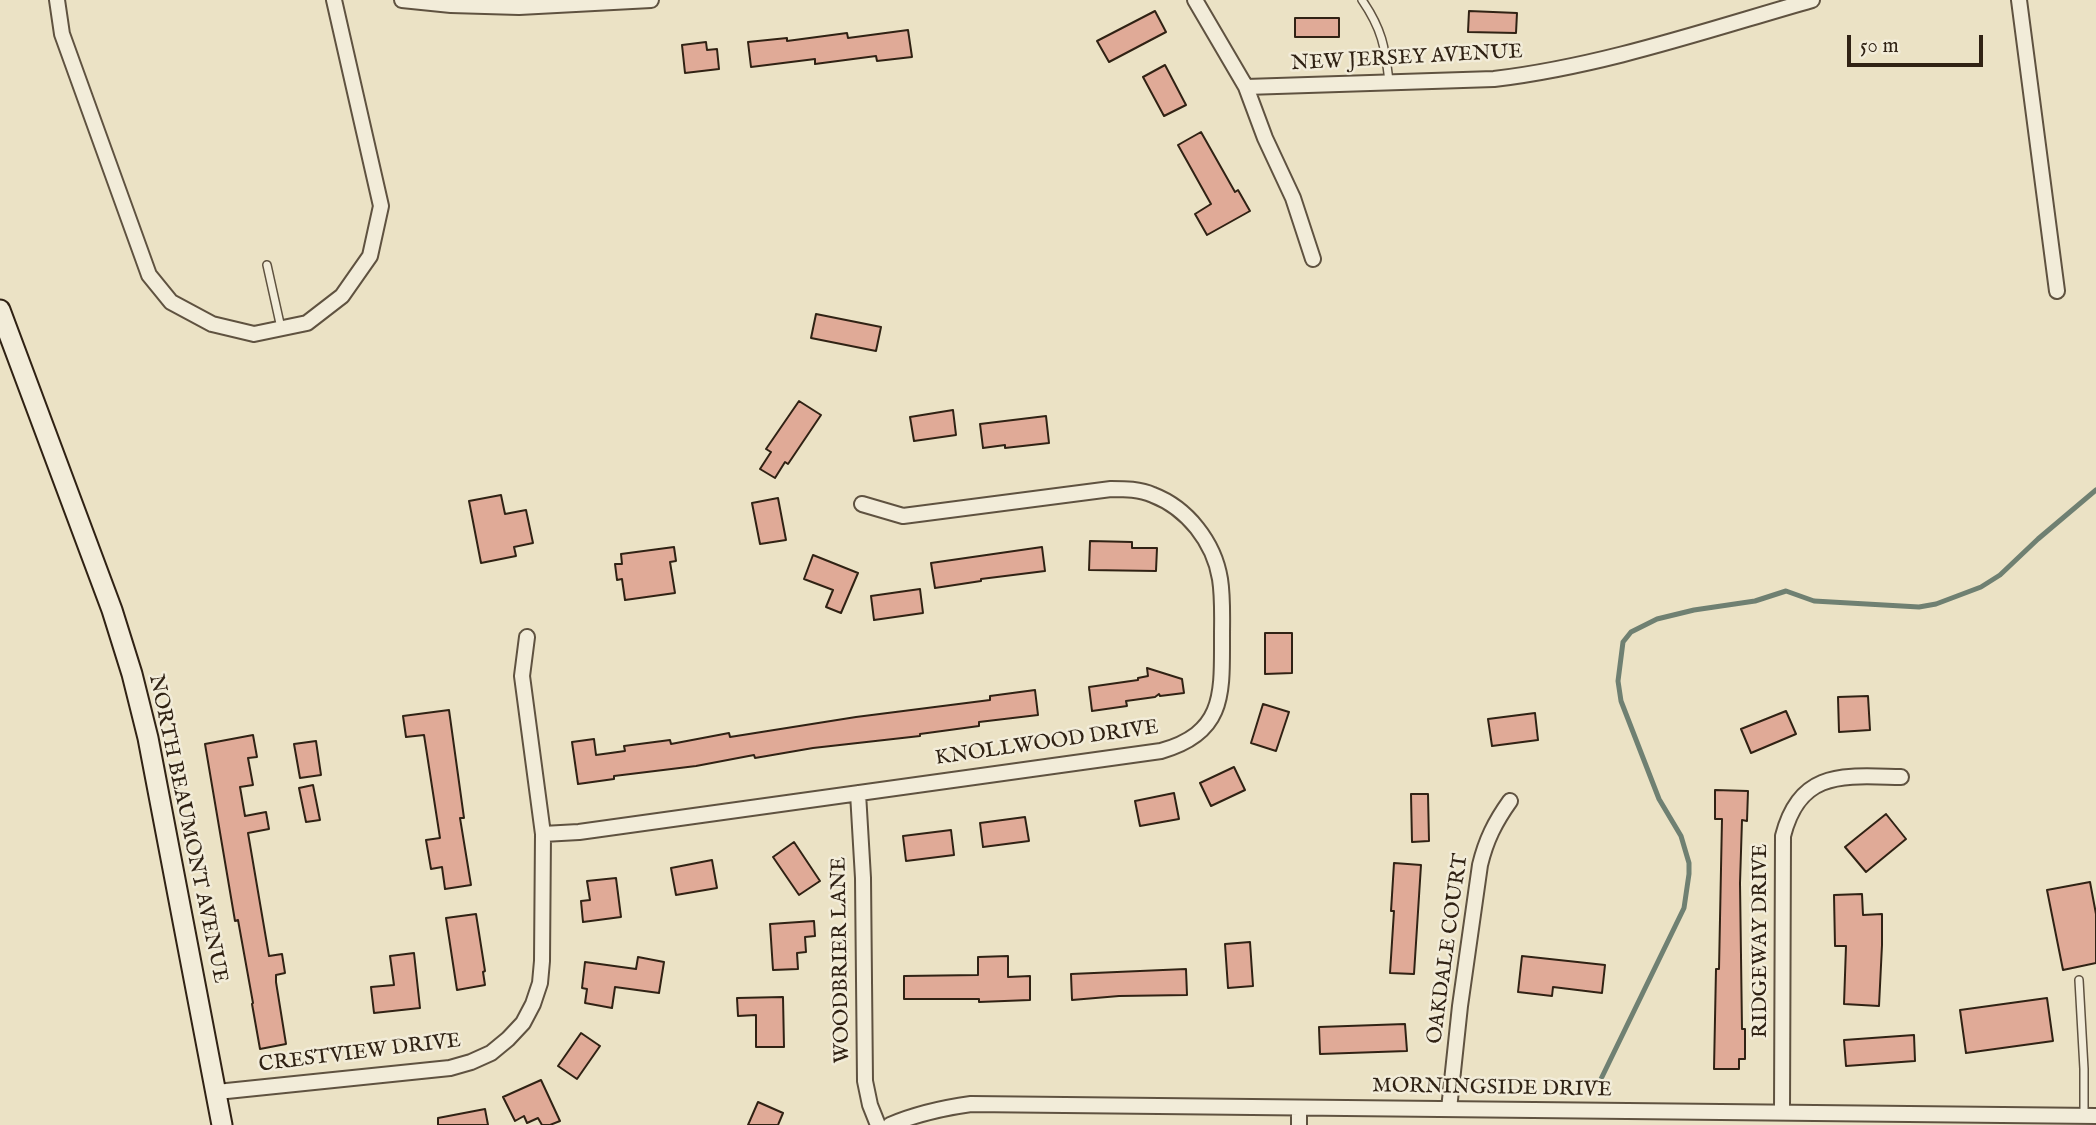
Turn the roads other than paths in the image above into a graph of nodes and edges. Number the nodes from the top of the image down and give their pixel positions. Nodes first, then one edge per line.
1 (57, 0) edge
2 (334, 0) edge
3 (402, 0) edge
4 (651, 0) edge
5 (1195, 0) edge
6 (1362, 0) edge
7 (1812, 0) edge
8 (2019, 0) edge
9 (1389, 81) junction
10 (1246, 87) junction
11 (1313, 259) dead end
12 (267, 265) dead end
13 (2057, 291) dead end
14 (0, 310) edge
15 (281, 328) junction
16 (862, 505) dead end
17 (527, 637) dead end
18 (1900, 777) dead end
19 (858, 793) junction
20 (1510, 801) dead end
21 (543, 834) junction
22 (2078, 980) dead end
23 (217, 1092) junction
24 (1299, 1108) junction
25 (1449, 1109) junction
26 (1782, 1111) junction
27 (2090, 1116) edge
28 (222, 1125) edge
29 (878, 1125) edge
30 (890, 1125) edge
31 (1298, 1125) edge

1 - 15 street
2 - 15 street
3 - 4 street
5 - 10 street
6 - 9 lane
7 - 9 street, NEW JERSEY AVENUE
8 - 13 street
9 - 10 street, NEW JERSEY AVENUE
10 - 11 street
12 - 15 lane
14 - 23 street, NORTH BEAUMONT AVENUE
16 - 19 street, KNOLLWOOD DRIVE
17 - 21 street, CRESTVIEW DRIVE
18 - 26 street, RIDGEWAY DRIVE
19 - 21 street, KNOLLWOOD DRIVE
19 - 29 street, WOODBRIER LANE
20 - 25 street, OAKDALE COURT
21 - 23 street, CRESTVIEW DRIVE
22 - 27 lane
23 - 28 street, NORTH BEAUMONT AVENUE
24 - 25 street, MORNINGSIDE DRIVE
24 - 30 street, MORNINGSIDE DRIVE
24 - 31 street
25 - 26 street, MORNINGSIDE DRIVE
26 - 27 street, MORNINGSIDE DRIVE

